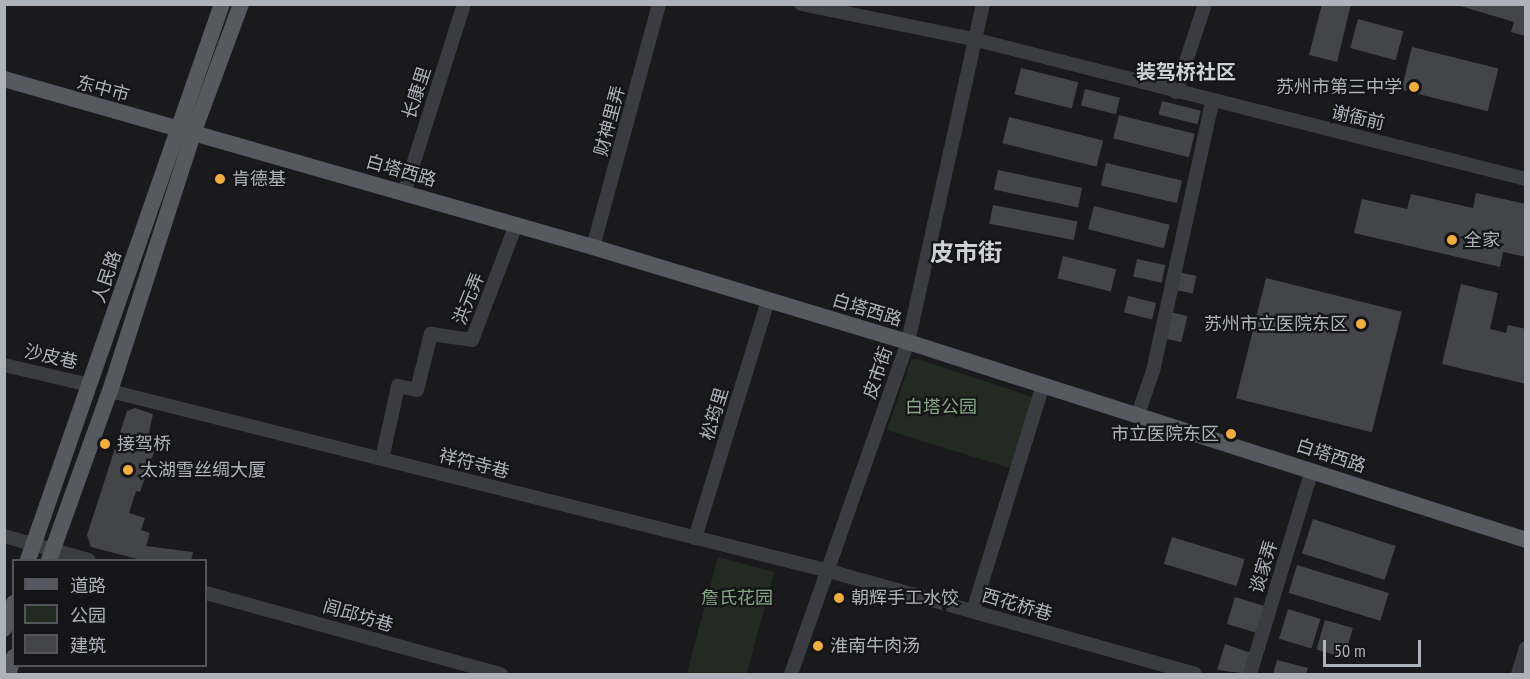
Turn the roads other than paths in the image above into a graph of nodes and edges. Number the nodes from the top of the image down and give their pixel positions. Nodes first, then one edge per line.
1 (222, 4) edge
2 (240, 4) edge
3 (464, 4) edge
4 (660, 4) edge
5 (801, 4) edge
6 (983, 4) edge
7 (1205, 4) edge
8 (973, 39) junction
9 (4, 79) edge
10 (1176, 92) junction
11 (1212, 102) junction
12 (185, 129) junction
13 (1526, 179) edge
14 (404, 193) junction
15 (516, 225) junction
16 (593, 247) junction
17 (768, 300) junction
18 (908, 342) junction
19 (4, 365) edge
20 (1043, 384) junction
21 (90, 385) junction
22 (110, 392) junction
23 (1138, 414) junction
24 (382, 459) junction
25 (1312, 470) junction
26 (4, 536) edge
27 (695, 538) junction
28 (1526, 540) edge
29 (34, 544) junction
30 (50, 555) edge
31 (29, 559) edge
32 (76, 559) edge
33 (830, 572) junction
34 (207, 592) edge
35 (12, 608) edge
36 (973, 611) junction
37 (4, 630) edge
38 (1526, 648) edge
39 (501, 675) edge
40 (791, 675) edge
41 (1195, 675) edge
42 (1250, 675) edge
43 (1518, 675) edge

1 - 12 main road, 人民路
2 - 12 main road, 人民路
3 - 14 street, 长康里
4 - 16 street, 财神里弄
5 - 8 street, 谢衙前
6 - 8 street, 皮市街
7 - 10 street
8 - 10 street, 谢衙前
8 - 18 street, 皮市街
9 - 12 main road, 东中市
10 - 11 street, 谢衙前
11 - 13 street, 谢衙前
11 - 23 street
12 - 14 main road, 白塔西路
12 - 21 main road, 人民路
12 - 22 main road, 人民路
14 - 15 main road, 白塔西路
15 - 16 main road, 白塔西路
15 - 24 street, 洪元弄
16 - 17 main road, 白塔西路
17 - 18 main road, 白塔西路
17 - 27 street, 松筠里
18 - 20 main road, 白塔西路
18 - 33 street, 皮市街
19 - 21 street, 沙皮巷
20 - 23 main road, 白塔西路
20 - 36 street
21 - 29 main road, 人民路
22 - 24 street, 祥符寺巷
22 - 30 main road, 人民路
23 - 25 main road, 白塔西路
24 - 27 street, 祥符寺巷
25 - 28 main road, 白塔西路
25 - 42 street, 谈家弄
26 - 29 street
27 - 33 street, 祥符寺巷
29 - 30 street
29 - 31 main road, 人民路
30 - 32 street
33 - 36 street, 西花桥巷
33 - 40 street, 皮市街
34 - 39 street, 闾邱坊巷
35 - 37 main road
36 - 41 street, 西花桥巷
38 - 43 street

